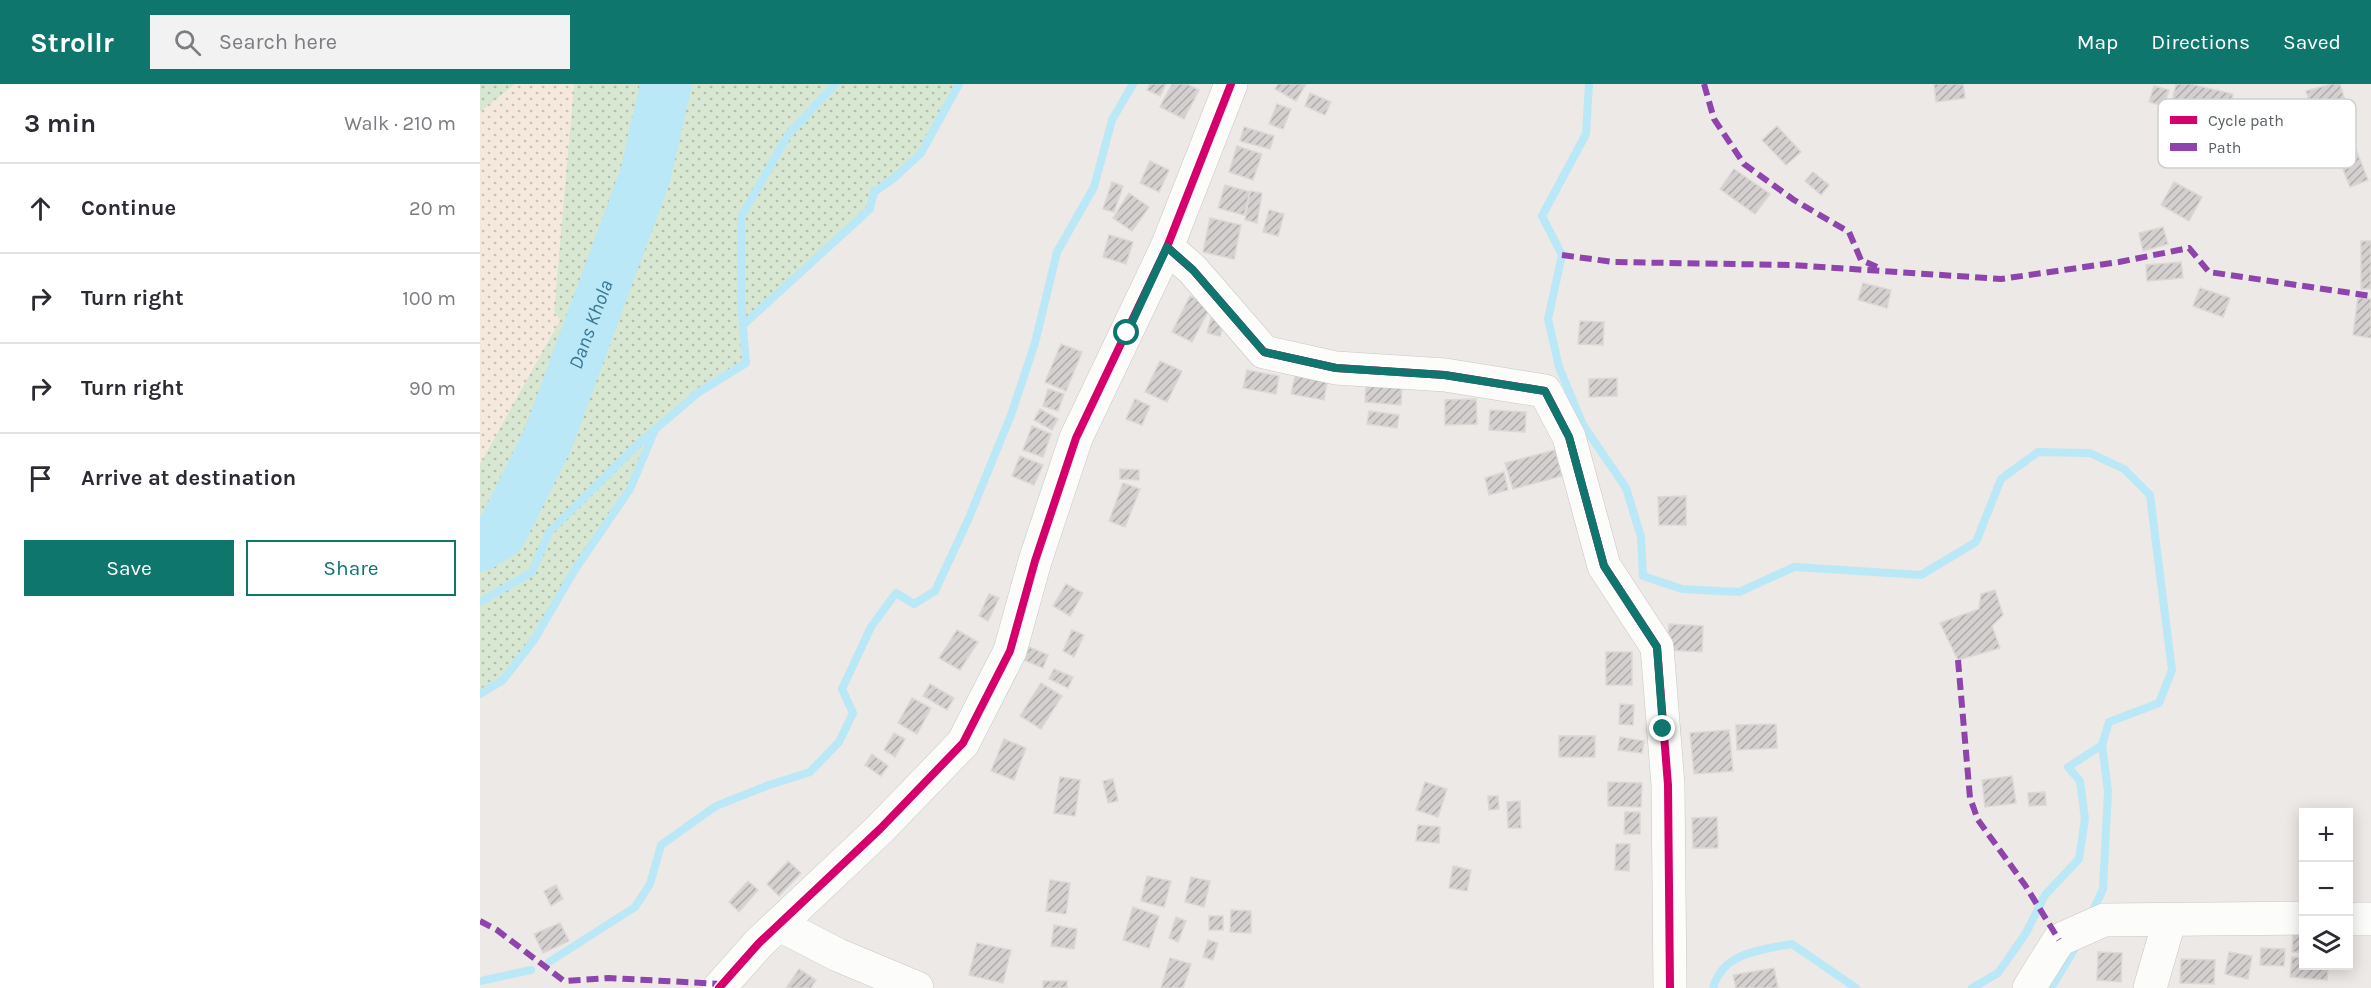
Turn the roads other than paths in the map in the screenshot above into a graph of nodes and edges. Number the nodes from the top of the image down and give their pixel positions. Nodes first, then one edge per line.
1 (1231, 84) edge
2 (1167, 247) junction
3 (2299, 918) edge
4 (2353, 919) edge
5 (2371, 920) edge
6 (2169, 922) junction
7 (780, 925) junction
8 (719, 988) edge
9 (917, 988) edge
10 (1670, 988) edge
11 (2029, 988) edge
12 (2150, 988) edge

1 - 2 street
2 - 7 street
2 - 10 street
3 - 6 street
4 - 5 street
6 - 11 street
6 - 12 street
7 - 8 street
7 - 9 street

